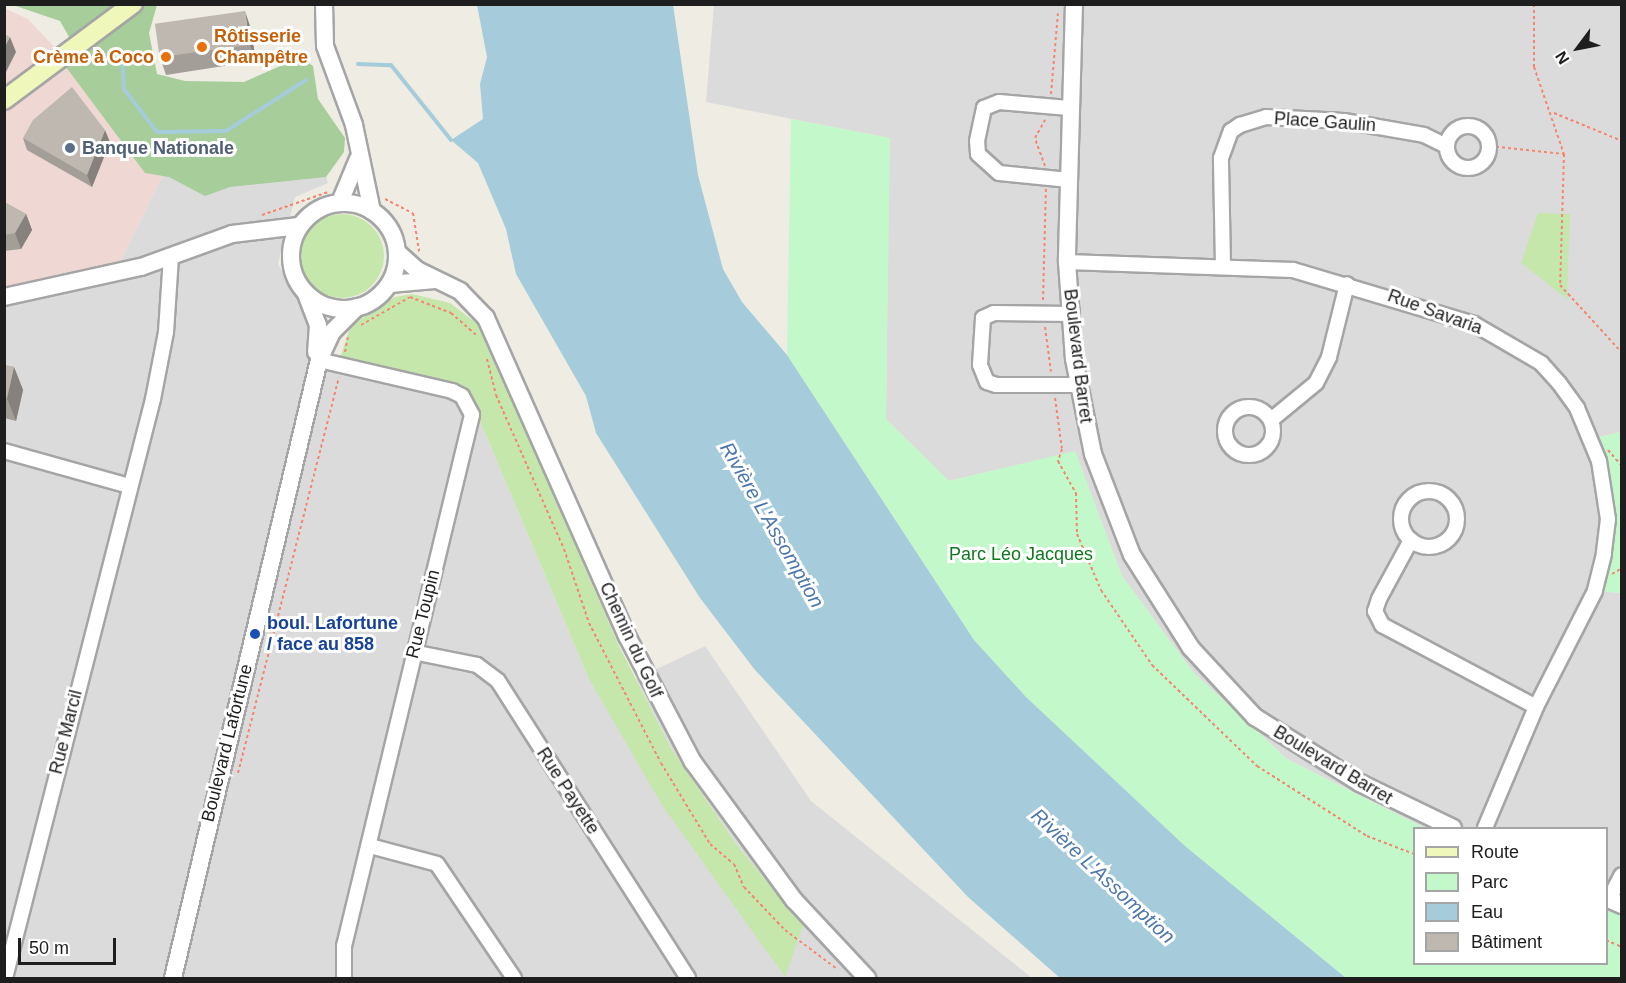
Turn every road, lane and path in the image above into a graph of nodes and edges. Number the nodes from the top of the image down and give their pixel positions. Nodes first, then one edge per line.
1 (133, 4) edge
2 (324, 4) edge
3 (1059, 4) edge
4 (1074, 4) edge
5 (1534, 4) edge
6 (4, 100) edge
7 (1049, 106) junction
8 (1069, 108) junction
9 (1554, 113) junction
10 (1622, 141) edge
11 (1447, 146) junction
12 (1490, 146) junction
13 (361, 152) junction
14 (1564, 154) junction
15 (1047, 179) junction
16 (1069, 180) junction
17 (340, 202) junction
18 (374, 204) junction
19 (299, 226) junction
20 (232, 234) junction
21 (397, 252) junction
22 (171, 257) junction
23 (290, 258) junction
24 (414, 261) dead end
25 (1067, 262) junction
26 (1223, 266) junction
27 (439, 281) junction
28 (390, 284) junction
29 (1347, 284) junction
30 (303, 291) junction
31 (4, 297) edge
32 (357, 308) junction
33 (1071, 314) junction
34 (1044, 315) junction
35 (356, 327) dead end
36 (352, 332) dead end
37 (482, 341) dead end
38 (345, 352) dead end
39 (1622, 353) edge
40 (487, 354) dead end
41 (319, 360) junction
42 (338, 381) dead end
43 (1052, 385) junction
44 (1078, 385) junction
45 (1270, 420) dead end
46 (4, 451) edge
47 (129, 486) junction
48 (283, 508) junction
49 (1411, 540) junction
50 (413, 652) junction
51 (1536, 707) junction
52 (235, 786) dead end
53 (1451, 827) edge
54 (1485, 827) edge
55 (370, 846) junction
56 (1413, 854) edge
57 (1622, 875) edge
58 (1612, 901) edge
59 (1608, 941) edge
60 (1622, 947) edge
61 (839, 971) dead end
62 (4, 978) edge
63 (173, 978) edge
64 (344, 978) edge
65 (514, 978) edge
66 (688, 978) edge
67 (867, 978) edge

1 - 6 main road
2 - 13 street
3 - 7 path
4 - 8 street, Boulevard Barret
5 - 9 path
7 - 8 street
7 - 15 path
7 - 15 street
8 - 16 street, Boulevard Barret
9 - 10 path
9 - 14 path
11 - 12 street
11 - 12 street, Place Gaulin
11 - 26 street, Place Gaulin
12 - 14 path
13 - 17 street
13 - 18 street
14 - 39 path
15 - 16 street
15 - 34 path
16 - 25 street, Boulevard Barret
17 - 18 street
17 - 19 street
18 - 21 street
18 - 24 path
19 - 20 street
19 - 23 street
20 - 22 street
20 - 23 street
21 - 27 street, Chemin du Golf
21 - 28 street
22 - 31 street
22 - 47 street, Rue Marcil
23 - 30 street
25 - 26 street, Rue Savaria
25 - 33 street, Boulevard Barret
26 - 29 street, Rue Savaria
27 - 28 street
27 - 67 street, Chemin du Golf
28 - 32 street
29 - 45 street
29 - 51 street, Rue Savaria
30 - 32 street
30 - 48 street, Boulevard Lafortune
32 - 41 street, Boulevard Lafortune
33 - 34 street
33 - 44 street, Boulevard Barret
34 - 43 path
34 - 43 street
35 - 37 path
36 - 38 path
40 - 61 path
41 - 48 street, Boulevard Lafortune
41 - 50 street, Rue Toupin
42 - 52 path
43 - 44 street
43 - 56 path
44 - 53 street, Boulevard Barret
46 - 47 street
47 - 62 street, Rue Marcil
48 - 63 street, Boulevard Lafortune
49 - 49 street
49 - 51 street
50 - 55 street, Rue Toupin
50 - 66 street, Rue Payette
51 - 54 street, Rue Savaria
55 - 64 street, Rue Toupin
55 - 65 street
57 - 58 street
59 - 60 path

